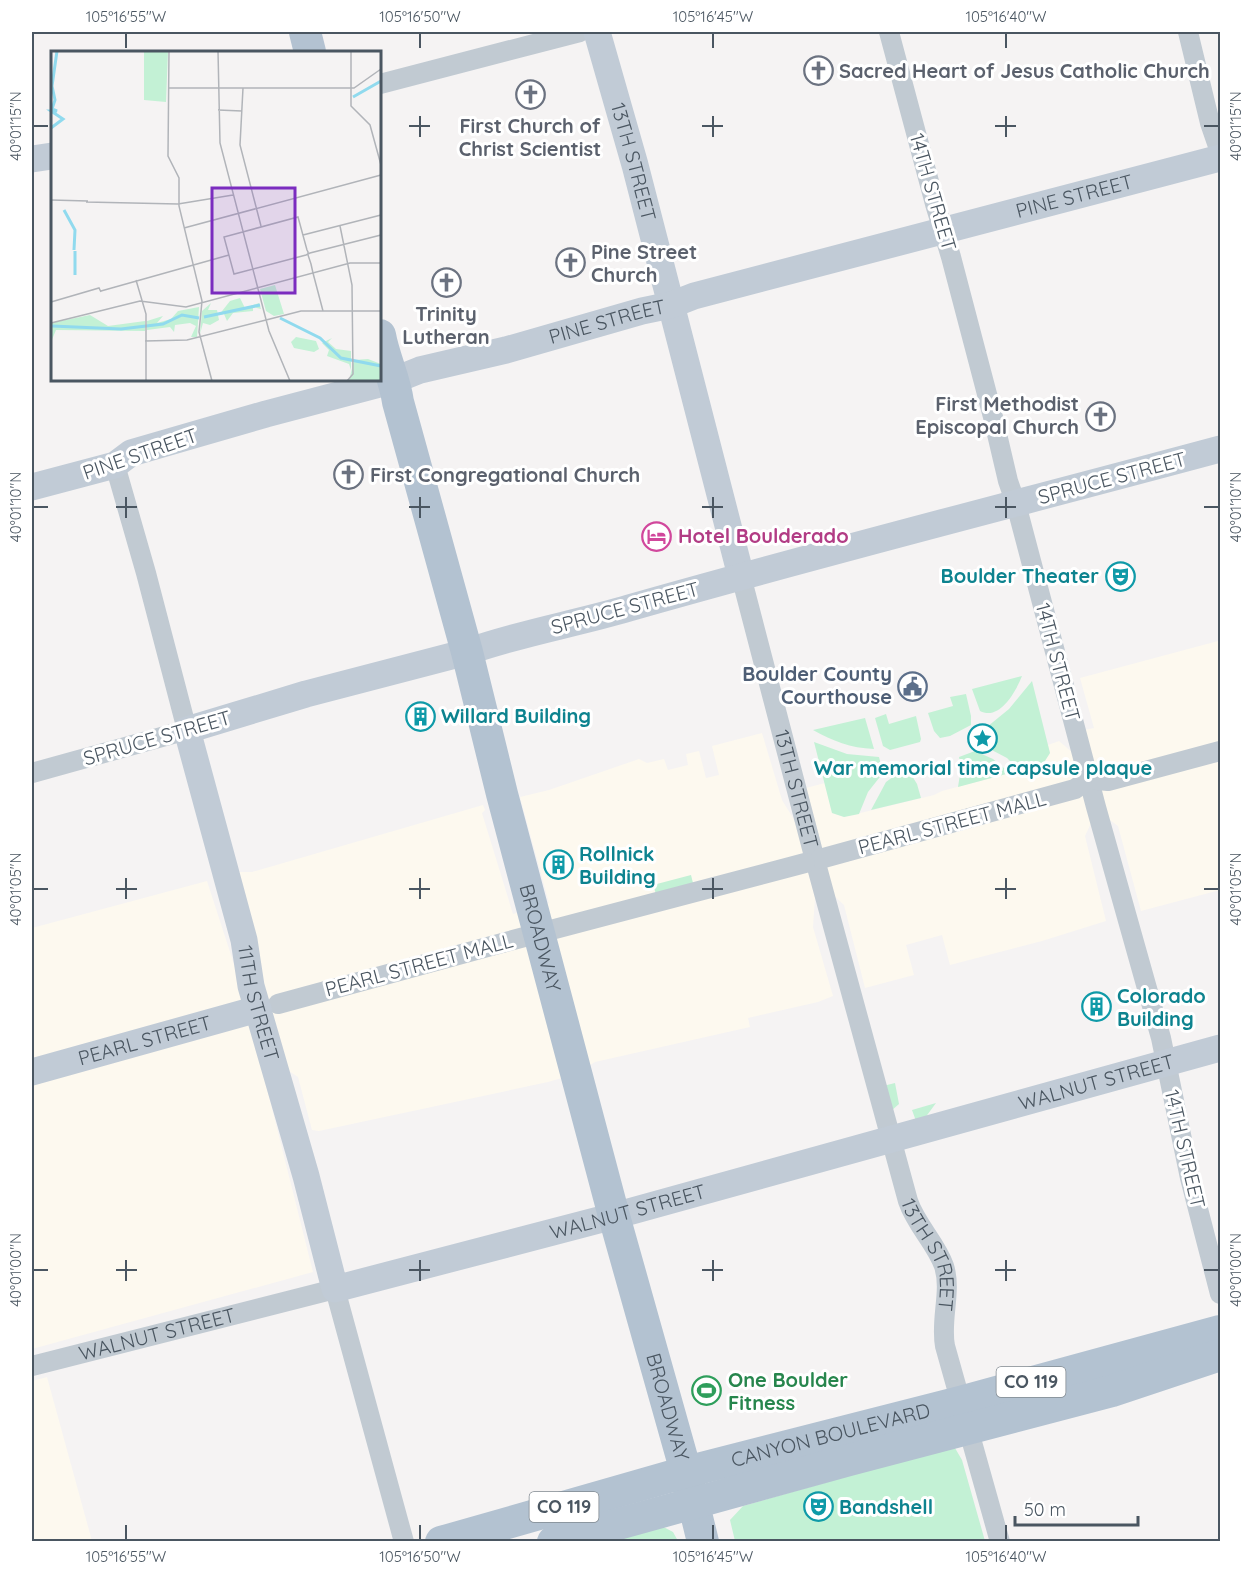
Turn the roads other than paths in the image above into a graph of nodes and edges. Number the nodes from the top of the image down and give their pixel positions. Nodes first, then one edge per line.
1 (305, 32) edge
2 (580, 32) edge
3 (597, 32) edge
4 (890, 32) edge
5 (1188, 32) edge
6 (310, 51) edge
7 (381, 84) edge
8 (1221, 152) edge
9 (51, 156) edge
10 (1221, 158) edge
11 (32, 159) edge
12 (945, 231) junction
13 (671, 305) junction
14 (381, 339) edge
15 (395, 380) junction
16 (1221, 449) edge
17 (115, 465) junction
18 (32, 487) edge
19 (1016, 504) junction
20 (743, 586) junction
21 (466, 652) junction
22 (246, 712) junction
23 (187, 730) junction
24 (1221, 751) edge
25 (32, 773) edge
26 (205, 799) junction
27 (539, 933) junction
28 (268, 1007) junction
29 (1221, 1048) edge
30 (1166, 1064) junction
31 (32, 1072) edge
32 (890, 1139) junction
33 (614, 1216) junction
34 (325, 1251) junction
35 (384, 1277) junction
36 (335, 1289) junction
37 (1221, 1294) edge
38 (1221, 1331) edge
39 (1221, 1355) edge
40 (32, 1366) edge
41 (964, 1415) junction
42 (686, 1472) junction
43 (694, 1503) junction
44 (404, 1542) edge
45 (441, 1542) edge
46 (553, 1542) edge
47 (703, 1542) edge
48 (1000, 1542) edge

1 - 6 main road
2 - 7 street
3 - 13 street, 13TH STREET
4 - 12 street, 14TH STREET
5 - 8 street
9 - 11 street
10 - 12 street, PINE STREET
12 - 13 street, PINE STREET
12 - 19 street, 14TH STREET
13 - 15 street, PINE STREET
13 - 20 street, 13TH STREET
14 - 15 main road, BROADWAY
15 - 17 street, PINE STREET
15 - 21 main road, BROADWAY
16 - 19 street, SPRUCE STREET
17 - 18 street, PINE STREET
17 - 23 street, 11TH STREET
19 - 20 street, SPRUCE STREET
19 - 30 street, 14TH STREET
20 - 21 street, SPRUCE STREET
20 - 32 street, 13TH STREET
21 - 22 street, SPRUCE STREET
21 - 27 main road, BROADWAY
22 - 23 street, SPRUCE STREET
22 - 26 street
23 - 25 street, SPRUCE STREET
23 - 26 street, 11TH STREET
24 - 27 street, PEARL STREET MALL
26 - 28 street, 11TH STREET
27 - 28 street, PEARL STREET MALL
27 - 33 main road, BROADWAY
28 - 31 street, PEARL STREET
28 - 34 street, 11TH STREET
29 - 30 street, WALNUT STREET
30 - 32 street, WALNUT STREET
30 - 37 street, 14TH STREET
32 - 33 street, WALNUT STREET
32 - 41 street, 13TH STREET
33 - 35 street, WALNUT STREET
33 - 42 main road, BROADWAY
34 - 35 street
34 - 36 street, 11TH STREET
35 - 36 street, WALNUT STREET
36 - 40 street, WALNUT STREET
36 - 44 street, 11TH STREET
38 - 41 main road, CANYON BOULEVARD / CO 119
39 - 41 main road, CANYON BOULEVARD / CO 119
41 - 42 main road, CANYON BOULEVARD / CO 119
41 - 43 main road, CANYON BOULEVARD / CO 119
41 - 48 street, 13TH STREET
42 - 43 main road, BROADWAY
42 - 45 main road, CANYON BOULEVARD / CO 119
43 - 46 main road, CANYON BOULEVARD / CO 119
43 - 47 main road, BROADWAY

